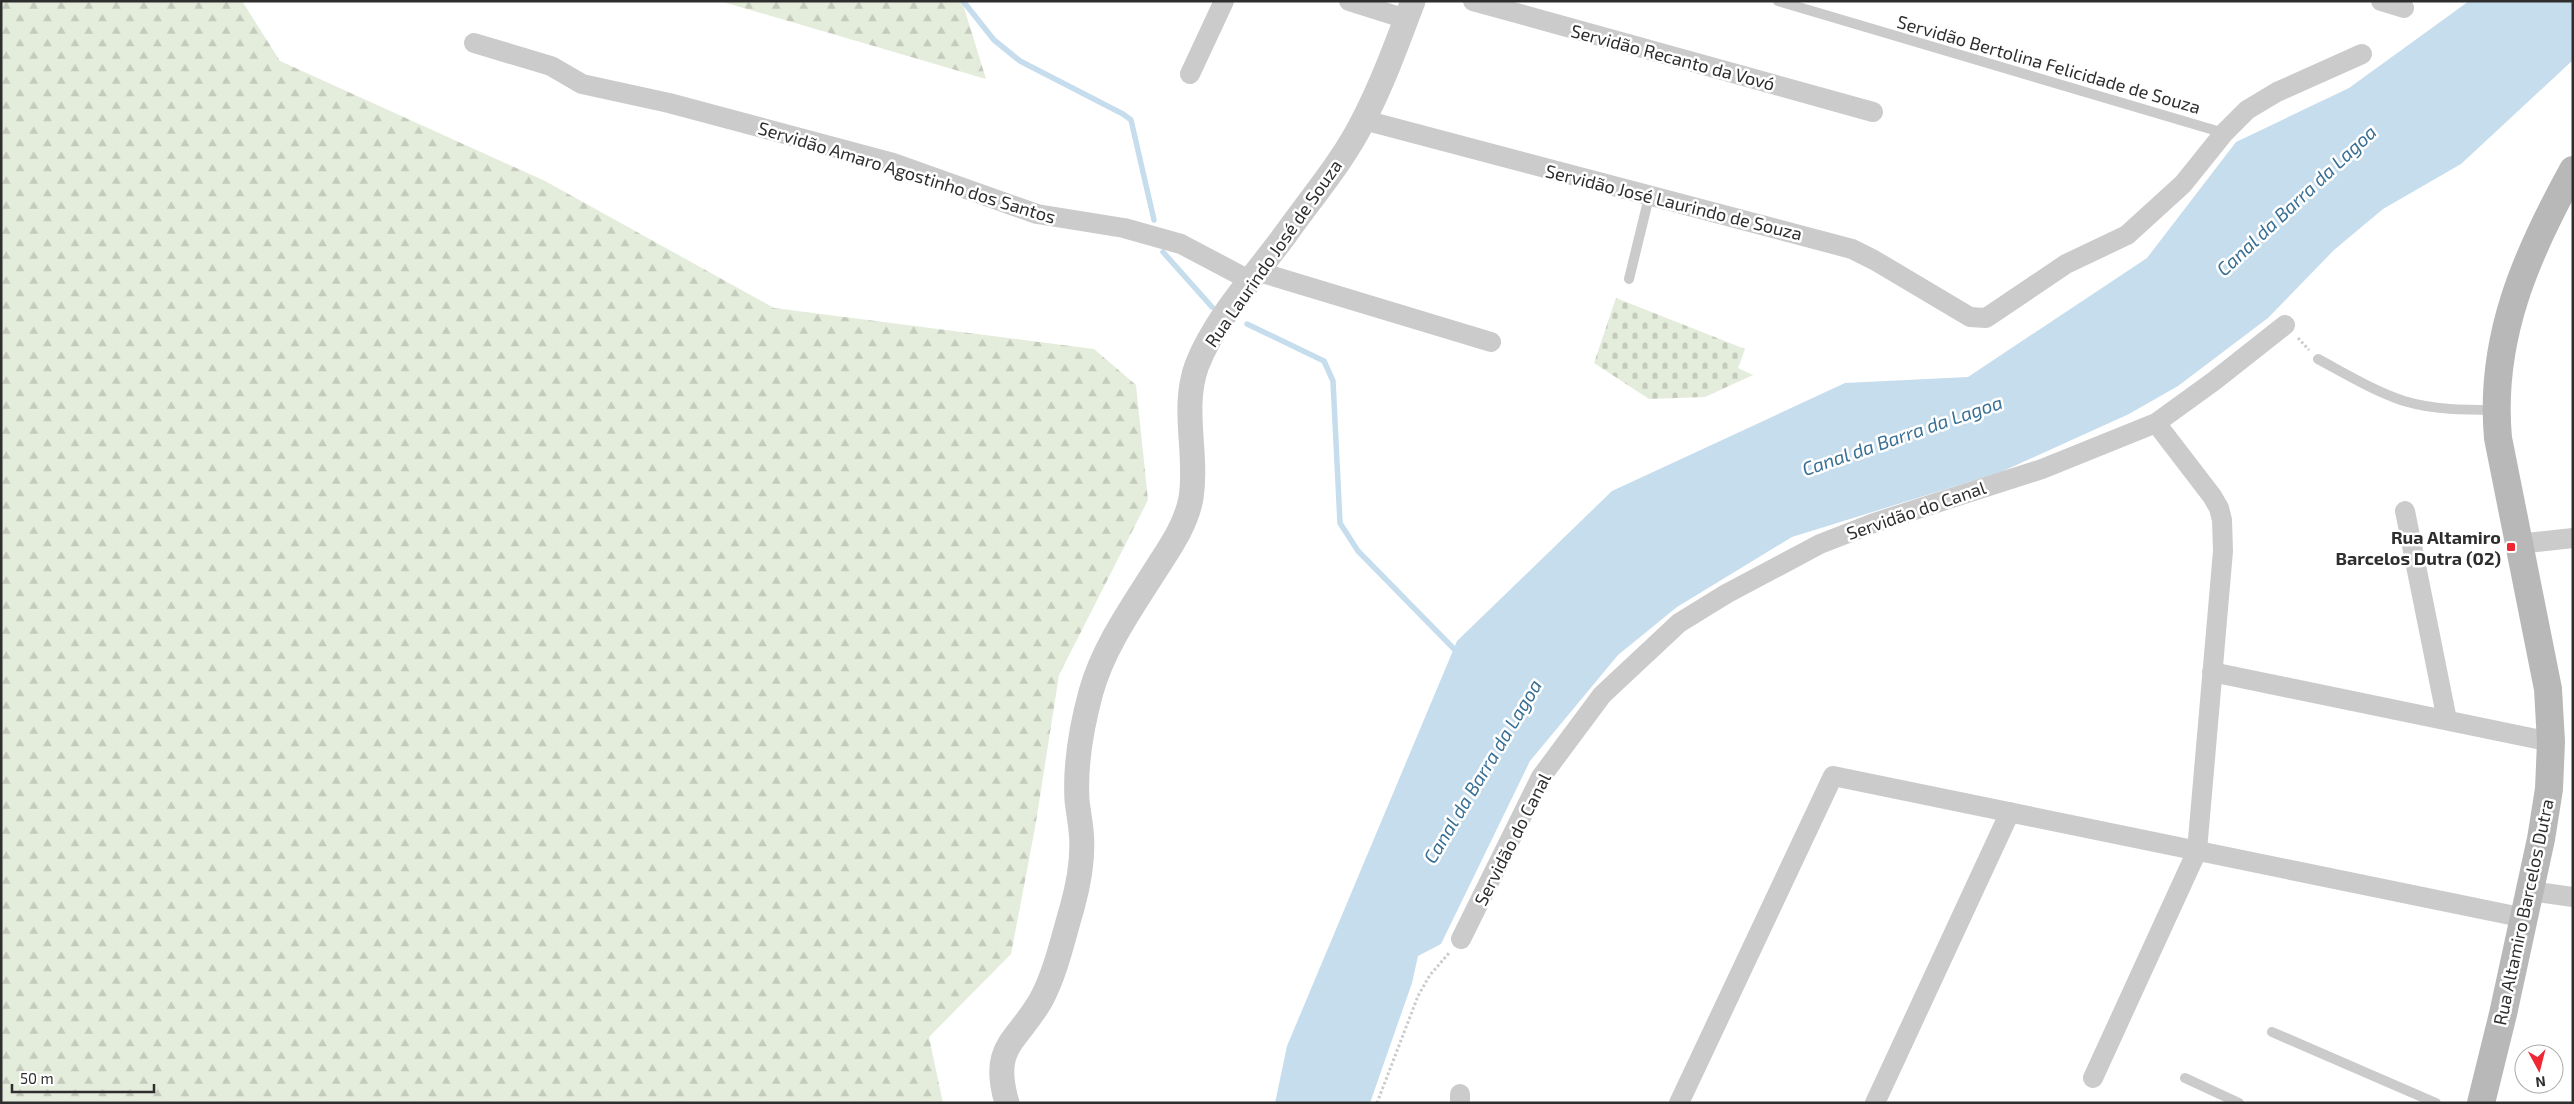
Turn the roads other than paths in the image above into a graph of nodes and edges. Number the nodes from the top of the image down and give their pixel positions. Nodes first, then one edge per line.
1 (1224, 1) edge
2 (1350, 1) edge
3 (1473, 1) edge
4 (1778, 1) edge
5 (2381, 1) edge
6 (2404, 8) dead end
7 (1409, 10) edge
8 (474, 43) dead end
9 (2362, 54) dead end
10 (1190, 74) dead end
11 (1873, 112) dead end
12 (1364, 120) junction
13 (2224, 133) junction
14 (2573, 170) edge
15 (1649, 197) junction
16 (1255, 276) junction
17 (1629, 278) dead end
18 (2285, 325) road end
19 (1491, 342) dead end
20 (2318, 359) road end
21 (2496, 410) junction
22 (2156, 423) junction
23 (2405, 511) dead end
24 (2573, 538) edge
25 (2518, 544) junction
26 (2212, 672) junction
27 (2448, 720) junction
28 (2551, 742) junction
29 (2010, 812) junction
30 (2197, 851) junction
31 (2531, 890) junction
32 (2573, 897) edge
33 (2525, 918) junction
34 (1461, 939) road end
35 (2272, 1032) dead end
36 (2093, 1078) dead end
37 (2185, 1078) dead end
38 (1007, 1103) edge
39 (1679, 1103) edge
40 (1875, 1103) edge
41 (2239, 1103) edge
42 (2436, 1103) edge
43 (2481, 1103) edge

1 - 10 street
2 - 7 street
3 - 11 street, Servidão Recanto da Vovó
4 - 13 lane, Servidão Bertolina Felicidade de Souza
5 - 6 street
7 - 12 street, Rua Laurindo José de Souza
8 - 16 street, Servidão Amaro Agostinho dos Santos
9 - 13 street
12 - 15 street, Servidão José Laurindo de Souza
12 - 16 street, Rua Laurindo José de Souza
13 - 15 street, Servidão José Laurindo de Souza
14 - 21 main road, Rua Altamiro Barcelos Dutra
15 - 17 lane
16 - 19 street, Servidão Amaro Agostinho dos Santos
16 - 38 street, Rua Laurindo José de Souza
18 - 22 street, Servidão do Canal
20 - 21 lane
21 - 25 main road, Rua Altamiro Barcelos Dutra
22 - 26 street
22 - 34 street, Servidão do Canal
23 - 27 street
24 - 25 street
25 - 28 main road, Rua Altamiro Barcelos Dutra
26 - 27 street
26 - 30 street
27 - 28 street
28 - 31 main road, Rua Altamiro Barcelos Dutra
29 - 30 street
29 - 39 street
29 - 40 street
30 - 33 street
30 - 36 street
31 - 32 street
31 - 33 main road, Rua Altamiro Barcelos Dutra
33 - 43 main road, Rua Altamiro Barcelos Dutra
35 - 42 lane
37 - 41 lane

